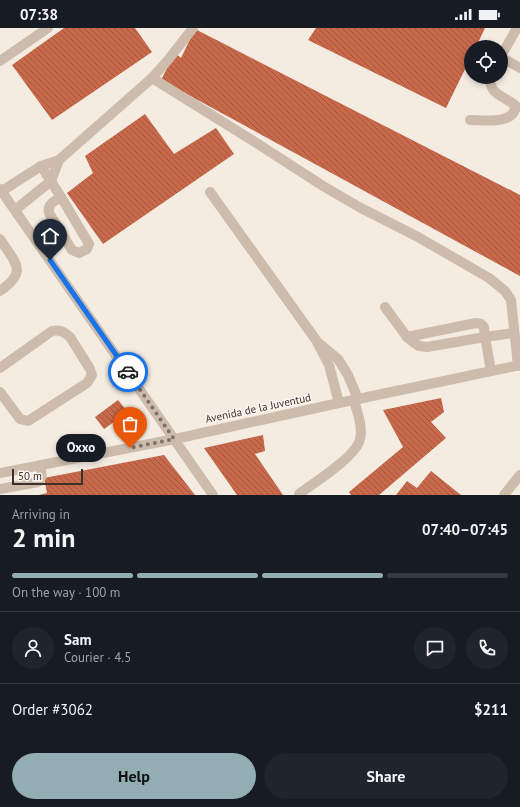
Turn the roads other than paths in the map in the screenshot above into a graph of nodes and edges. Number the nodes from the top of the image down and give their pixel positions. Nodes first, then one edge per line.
1 (48, 28) edge
2 (193, 28) edge
3 (517, 28) edge
4 (508, 44) edge
5 (0, 61) edge
6 (508, 61) edge
7 (520, 68) edge
8 (152, 78) junction
9 (490, 84) edge
10 (470, 120) dead end
11 (59, 160) junction
12 (41, 166) junction
13 (51, 181) junction
14 (1, 190) edge
15 (210, 192) dead end
16 (61, 196) junction
17 (15, 210) junction
18 (0, 239) edge
19 (0, 291) edge
20 (516, 303) edge
21 (384, 307) dead end
22 (514, 334) junction
23 (407, 337) junction
24 (485, 337) junction
25 (316, 340) junction
26 (519, 366) edge
27 (0, 368) edge
28 (491, 371) junction
29 (0, 392) edge
30 (356, 400) junction
31 (339, 403) junction
32 (174, 439) junction
33 (40, 465) junction
34 (0, 473) edge
35 (520, 475) edge
36 (0, 490) edge
37 (299, 494) dead end
38 (213, 495) edge
39 (504, 495) edge

1 - 5 street
2 - 8 street
3 - 4 street
6 - 7 street
8 - 11 street
8 - 20 street
9 - 10 street
11 - 12 street
11 - 13 street
12 - 13 street
12 - 14 street
13 - 16 street
13 - 17 street
14 - 17 street
15 - 25 street
16 - 16 street
17 - 32 street
18 - 19 street
20 - 22 street
21 - 23 street
22 - 24 street
22 - 26 street
23 - 24 street
23 - 24 street
24 - 28 street
25 - 30 street
25 - 31 street
26 - 28 street, Avenida de la Juventud
27 - 29 street
28 - 30 street, Avenida de la Juventud
30 - 31 street, Avenida de la Juventud
30 - 37 street
31 - 32 street, Avenida de la Juventud
32 - 33 street, Avenida de la Juventud
32 - 38 street
33 - 34 street, Avenida de la Juventud
33 - 36 street
35 - 39 street

